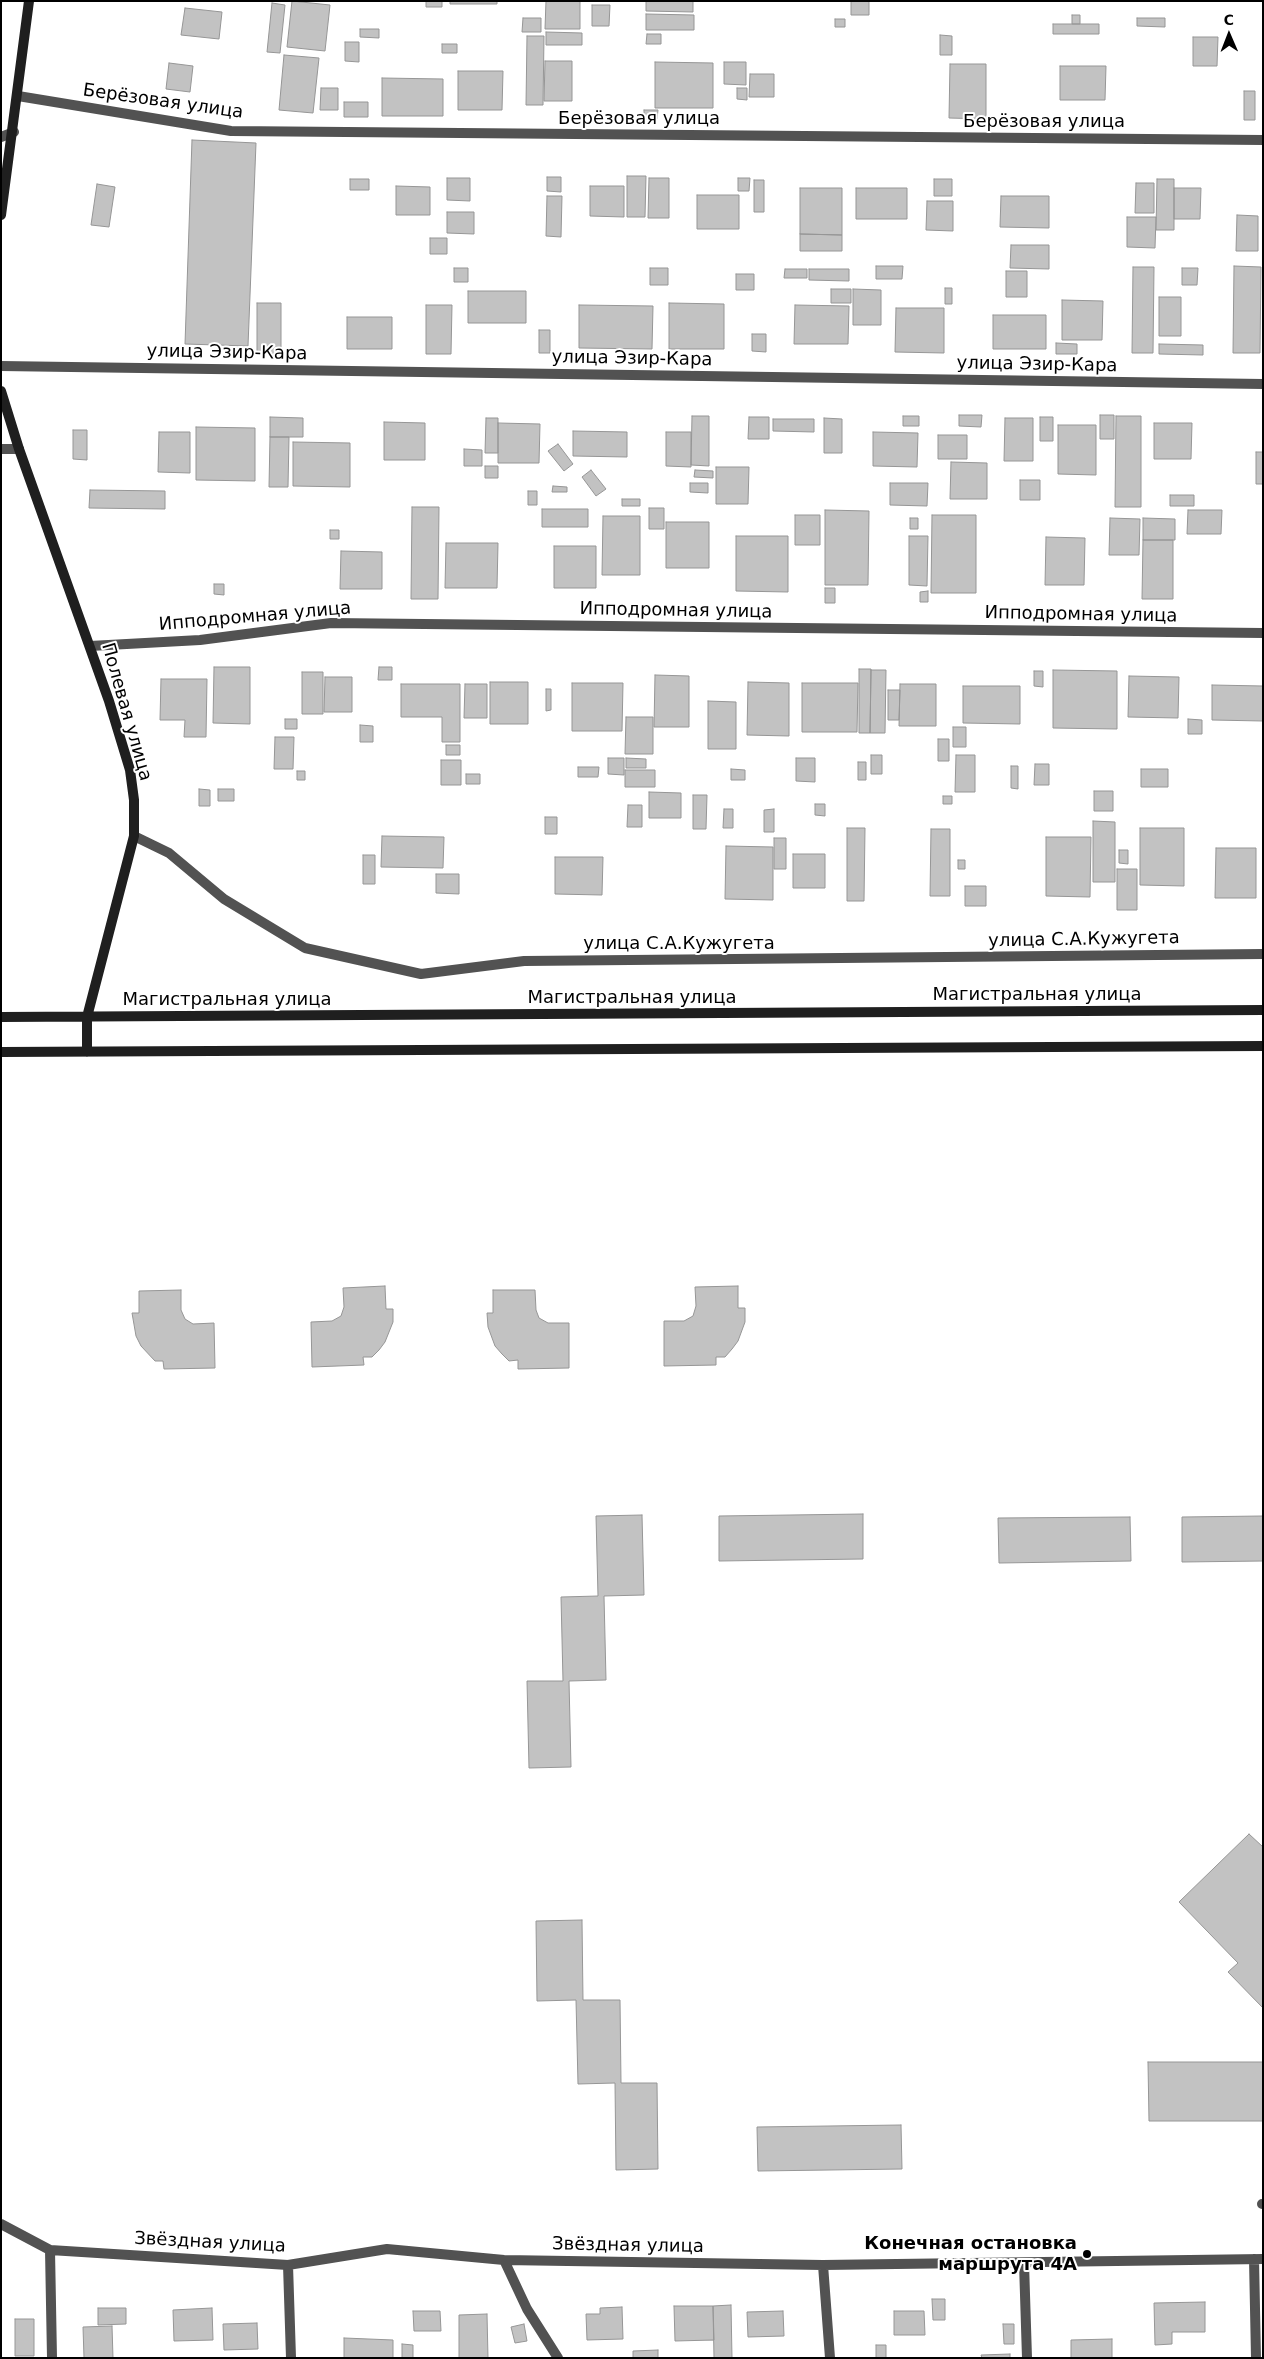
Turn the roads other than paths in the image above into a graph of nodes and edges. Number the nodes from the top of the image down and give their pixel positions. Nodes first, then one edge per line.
1 (29, 1) edge
2 (18, 96) junction
3 (14, 132) junction
4 (1, 137) edge
5 (1263, 140) edge
6 (1, 215) edge
7 (1, 366) edge
8 (1263, 384) edge
9 (1, 391) edge
10 (1, 449) edge
11 (19, 449) junction
12 (1263, 633) edge
13 (90, 646) junction
14 (134, 836) junction
15 (1263, 954) edge
16 (1263, 1010) edge
17 (1, 1017) edge
18 (87, 1017) junction
19 (1263, 1046) edge
20 (1, 1052) edge
21 (87, 1052) junction
22 (1, 2224) edge
23 (50, 2250) junction
24 (1258, 2259) edge
25 (504, 2260) junction
26 (1024, 2263) junction
27 (288, 2265) junction
28 (823, 2265) junction
29 (52, 2358) edge
30 (291, 2358) edge
31 (558, 2358) edge
32 (830, 2358) edge
33 (1027, 2358) edge
34 (1256, 2358) edge

1 - 2 main road
2 - 3 main road
2 - 5 street, Берёзовая улица
3 - 4 street
3 - 6 main road
7 - 8 street, улица Эзир-Кара
9 - 11 main road, Полевая улица
10 - 11 street
11 - 13 main road, Полевая улица
12 - 13 street, Ипподромная улица
13 - 14 main road, Полевая улица
14 - 15 street, улица С.А.Кужугета
14 - 18 main road, Полевая улица
16 - 18 main road, Магистральная улица
17 - 18 main road, Магистральная улица
18 - 21 main road, Полевая улица
19 - 21 main road
20 - 21 main road
22 - 23 street, Звёздная улица
23 - 27 street, Звёздная улица
23 - 29 street
24 - 26 street, Звёздная улица
24 - 34 street
25 - 27 street, Звёздная улица
25 - 28 street, Звёздная улица
25 - 31 street
26 - 28 street, Звёздная улица
26 - 33 street
27 - 30 street
28 - 32 street

